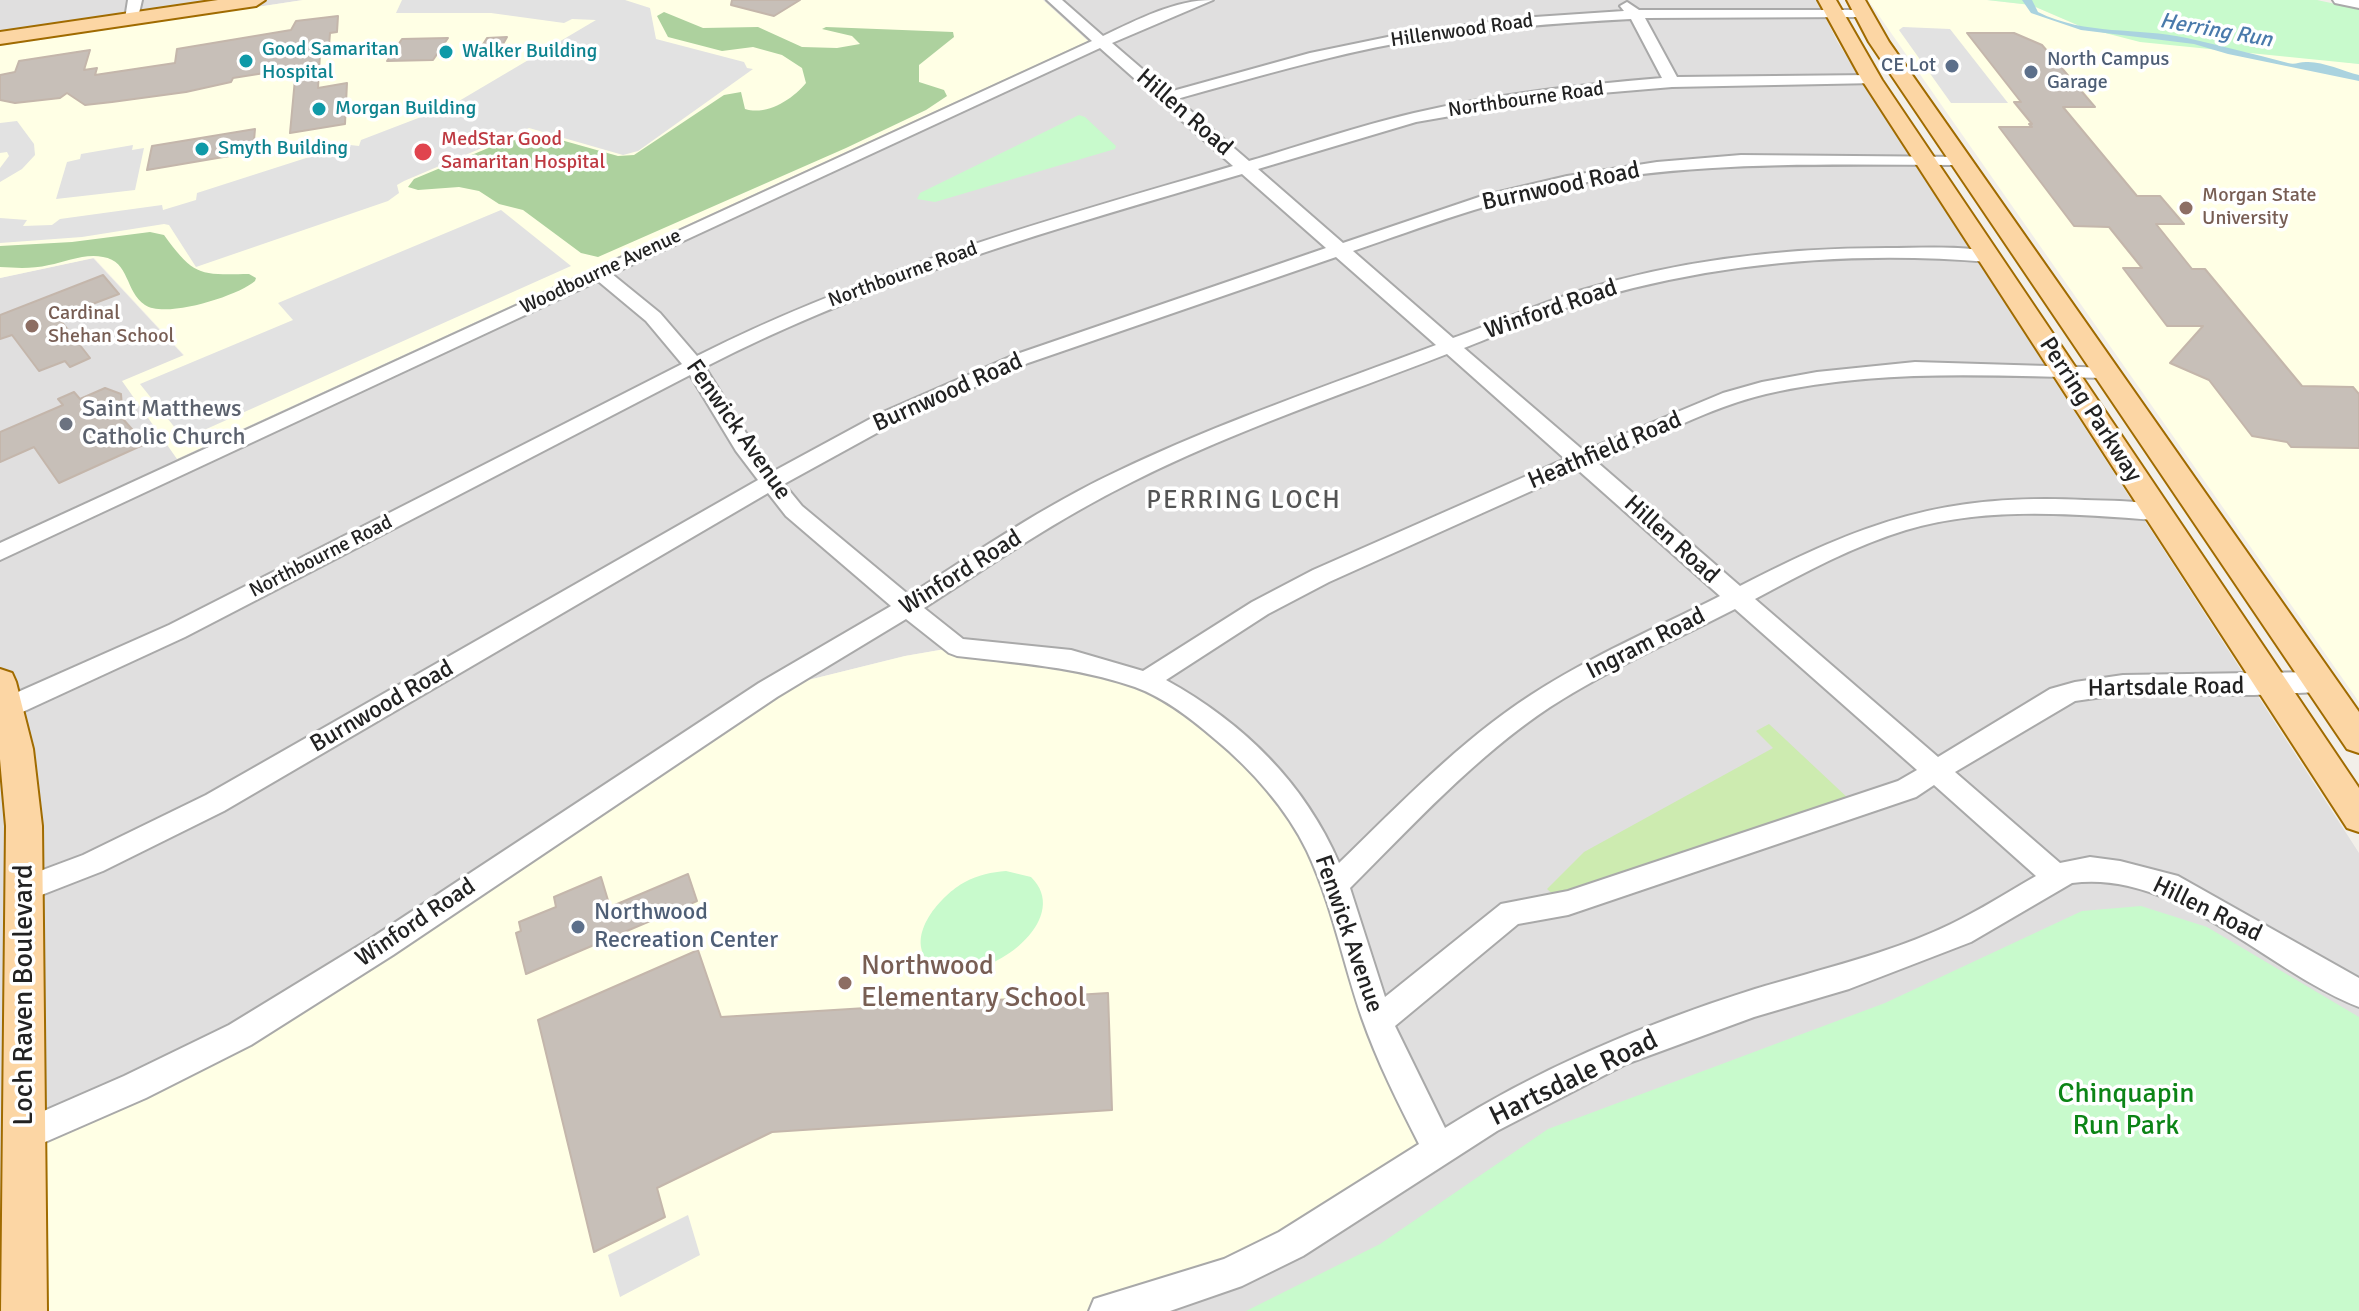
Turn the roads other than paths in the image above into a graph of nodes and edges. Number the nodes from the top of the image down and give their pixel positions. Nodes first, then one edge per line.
1 (256, 0) edge
2 (1054, 0) edge
3 (1206, 0) edge
4 (1621, 0) edge
5 (2340, 0) edge
6 (2359, 4) edge
7 (1830, 6) edge
8 (1859, 6) edge
9 (134, 9) edge
10 (1635, 14) junction
11 (0, 38) edge
12 (1104, 41) junction
13 (1872, 80) junction
14 (1672, 82) junction
15 (1165, 98) junction
16 (1926, 160) junction
17 (1960, 160) junction
18 (1247, 168) junction
19 (1341, 250) junction
20 (1990, 257) junction
21 (600, 273) junction
22 (1451, 346) junction
23 (694, 365) junction
24 (2066, 372) junction
25 (2106, 372) junction
26 (1583, 462) junction
27 (770, 482) junction
28 (2156, 512) junction
29 (0, 552) edge
30 (1737, 599) junction
31 (906, 608) junction
32 (1146, 681) junction
33 (2319, 682) junction
34 (2273, 686) junction
35 (4, 695) edge
36 (2359, 739) edge
37 (8, 752) edge
38 (1934, 770) junction
39 (2359, 817) edge
40 (2057, 877) junction
41 (1335, 885) junction
42 (26, 889) junction
43 (2352, 985) edge
44 (13, 1013) edge
45 (1378, 1021) junction
46 (25, 1135) junction
47 (1439, 1150) junction
48 (24, 1311) edge
49 (1106, 1311) edge

1 - 9 main road
2 - 12 street, Hillen Road
3 - 12 street, Woodbourne Avenue
4 - 10 street
5 - 6 street
7 - 8 street, Hillenwood Road
7 - 10 street, Hillenwood Road
7 - 13 main road, Perring Parkway
8 - 17 main road, Perring Parkway
9 - 11 main road
10 - 14 street
10 - 15 street, Hillenwood Road
12 - 15 street, Hillen Road
12 - 21 street, Woodbourne Avenue
13 - 14 street, Northbourne Road
13 - 16 main road, Perring Parkway
14 - 18 street, Northbourne Road
15 - 18 street, Hillen Road
16 - 17 street, Burnwood Road
16 - 19 street, Burnwood Road
16 - 20 main road, Perring Parkway
17 - 25 main road, Perring Parkway
18 - 19 street, Hillen Road
18 - 23 street, Northbourne Road
19 - 22 street, Hillen Road
19 - 27 street, Burnwood Road
20 - 22 street, Winford Road
20 - 24 main road, Perring Parkway
21 - 23 street, Fenwick Avenue
21 - 29 street, Woodbourne Avenue
22 - 26 street, Hillen Road
22 - 31 street, Winford Road
23 - 27 street, Fenwick Avenue
23 - 35 street, Northbourne Road
24 - 25 street, Heathfield Road
24 - 26 street, Heathfield Road
24 - 28 main road, Perring Parkway
25 - 33 main road, Perring Parkway
26 - 30 street, Hillen Road
26 - 32 street, Heathfield Road
27 - 31 street, Fenwick Avenue
27 - 42 street, Burnwood Road
28 - 30 street, Ingram Road
28 - 34 main road, Perring Parkway
30 - 38 street, Hillen Road
30 - 41 street, Ingram Road
31 - 32 street, Fenwick Avenue
31 - 46 street, Winford Road
32 - 41 street, Fenwick Avenue
33 - 34 street, Hartsdale Road
33 - 36 main road, Perring Parkway
34 - 38 street, Hartsdale Road
34 - 39 main road, Perring Parkway
35 - 37 main road, Loch Raven Boulevard
37 - 42 main road, Loch Raven Boulevard
38 - 40 street, Hillen Road
38 - 45 street, Hartsdale Road
40 - 43 street, Hillen Road
40 - 47 street, Hartsdale Road
41 - 45 street, Fenwick Avenue
42 - 44 main road, Loch Raven Boulevard
44 - 46 main road, Loch Raven Boulevard
45 - 47 street, Fenwick Avenue
46 - 48 main road, Loch Raven Boulevard
47 - 49 street, Hartsdale Road

